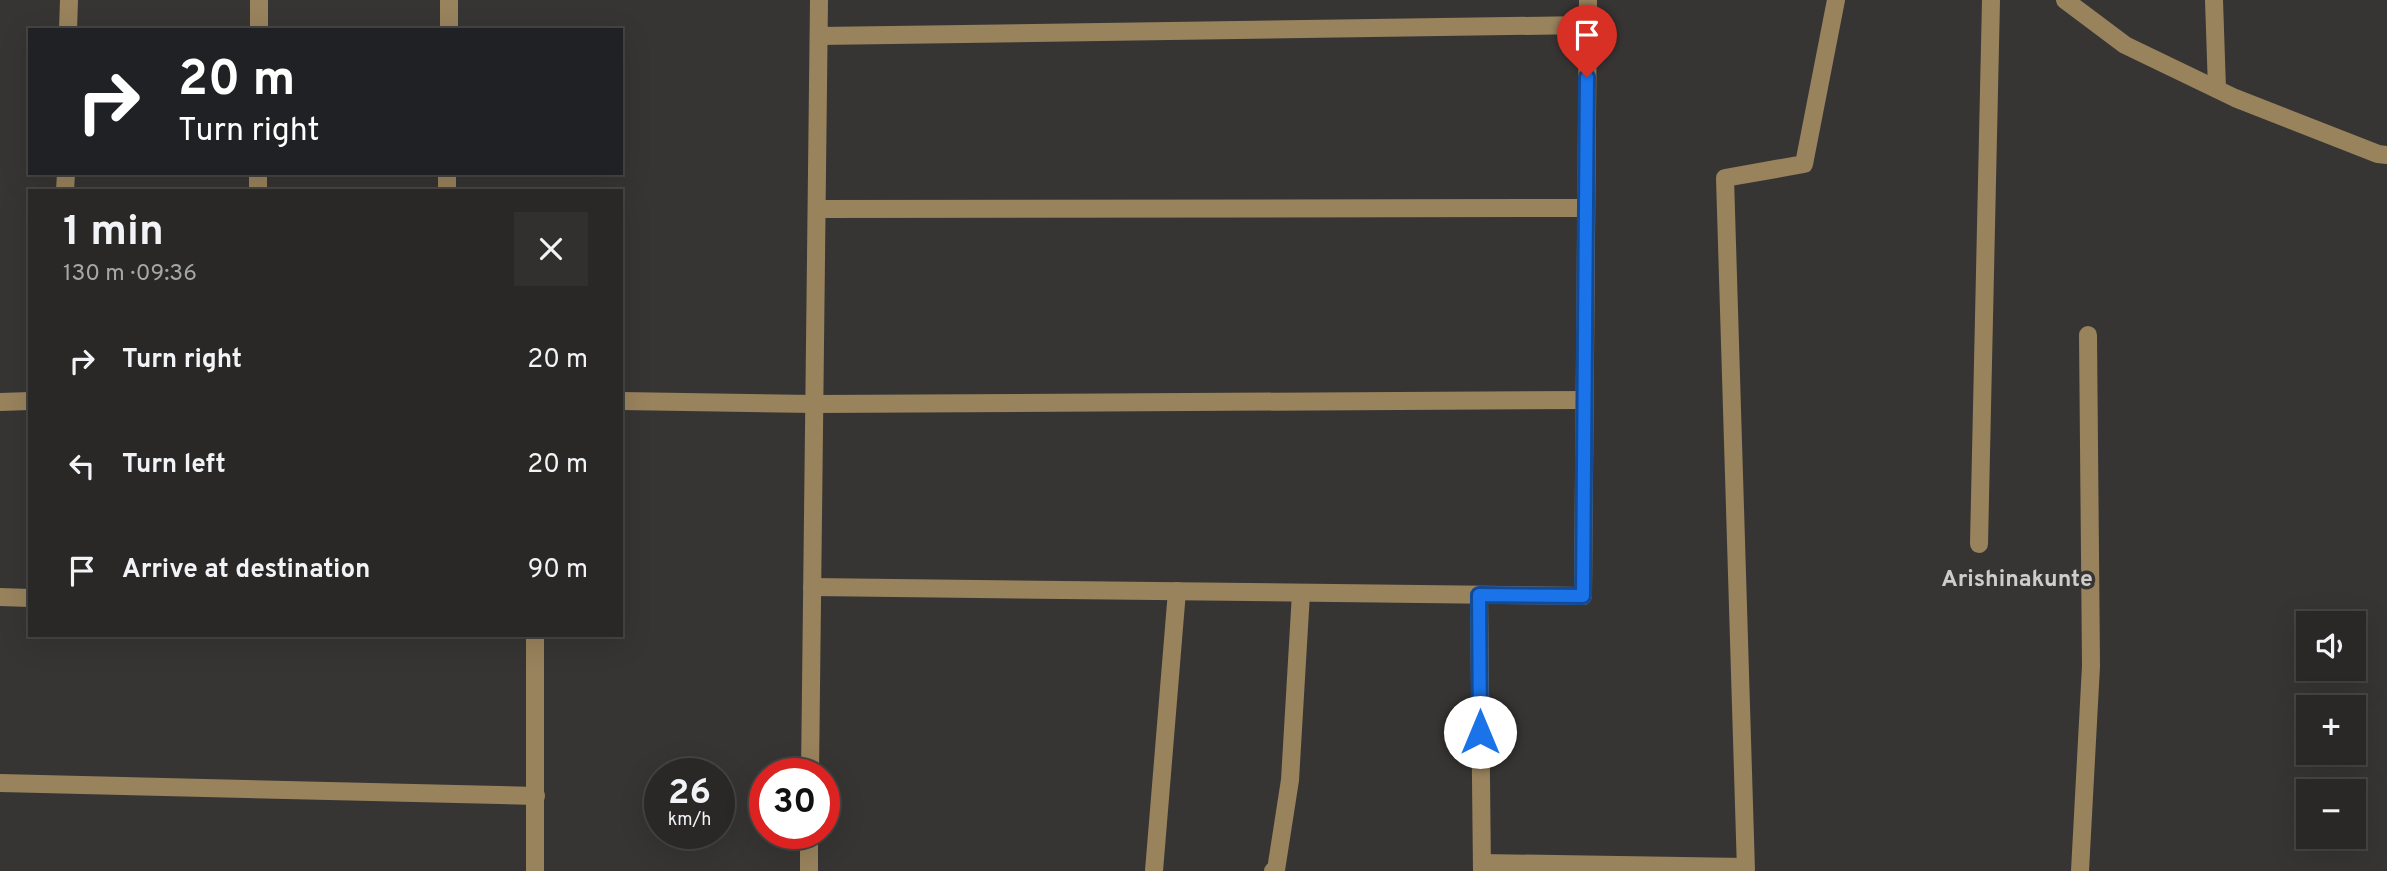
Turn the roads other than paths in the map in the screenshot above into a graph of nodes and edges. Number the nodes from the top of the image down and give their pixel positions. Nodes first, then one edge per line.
1 (69, 0) edge
2 (259, 0) edge
3 (449, 0) edge
4 (819, 0) edge
5 (1588, 0) edge
6 (1836, 0) edge
7 (1991, 0) edge
8 (2065, 0) edge
9 (2214, 0) edge
10 (1587, 25) junction
11 (68, 28) edge
12 (259, 28) edge
13 (449, 28) edge
14 (819, 36) junction
15 (2217, 89) junction
16 (2387, 155) edge
17 (1586, 208) junction
18 (817, 209) junction
19 (2088, 335) dead end
20 (1584, 400) junction
21 (28, 401) edge
22 (623, 401) edge
23 (0, 402) edge
24 (815, 404) junction
25 (1979, 544) dead end
26 (812, 587) junction
27 (1177, 591) junction
28 (1301, 593) junction
29 (1479, 595) junction
30 (0, 597) edge
31 (28, 598) edge
32 (536, 637) edge
33 (810, 758) edge
34 (0, 783) edge
35 (536, 796) junction
36 (809, 849) edge
37 (1482, 867) edge
38 (1746, 869) edge
39 (535, 871) edge
40 (809, 871) edge
41 (1154, 871) edge
42 (1273, 871) edge
43 (2080, 871) edge

1 - 11 street
2 - 12 street
3 - 13 street
4 - 14 street
5 - 10 street
6 - 38 street
7 - 25 street
8 - 15 street
9 - 15 street
10 - 14 street
10 - 17 street
14 - 18 street
15 - 16 street
17 - 18 street
17 - 20 street
18 - 24 street
19 - 43 street
20 - 24 street
20 - 29 street
21 - 23 street
22 - 24 street
24 - 26 street
26 - 27 street
26 - 33 street
27 - 28 street
27 - 41 street
28 - 29 street
28 - 42 street
29 - 37 street
30 - 31 street
32 - 35 street
34 - 35 street
35 - 39 street
36 - 40 street
37 - 38 street

